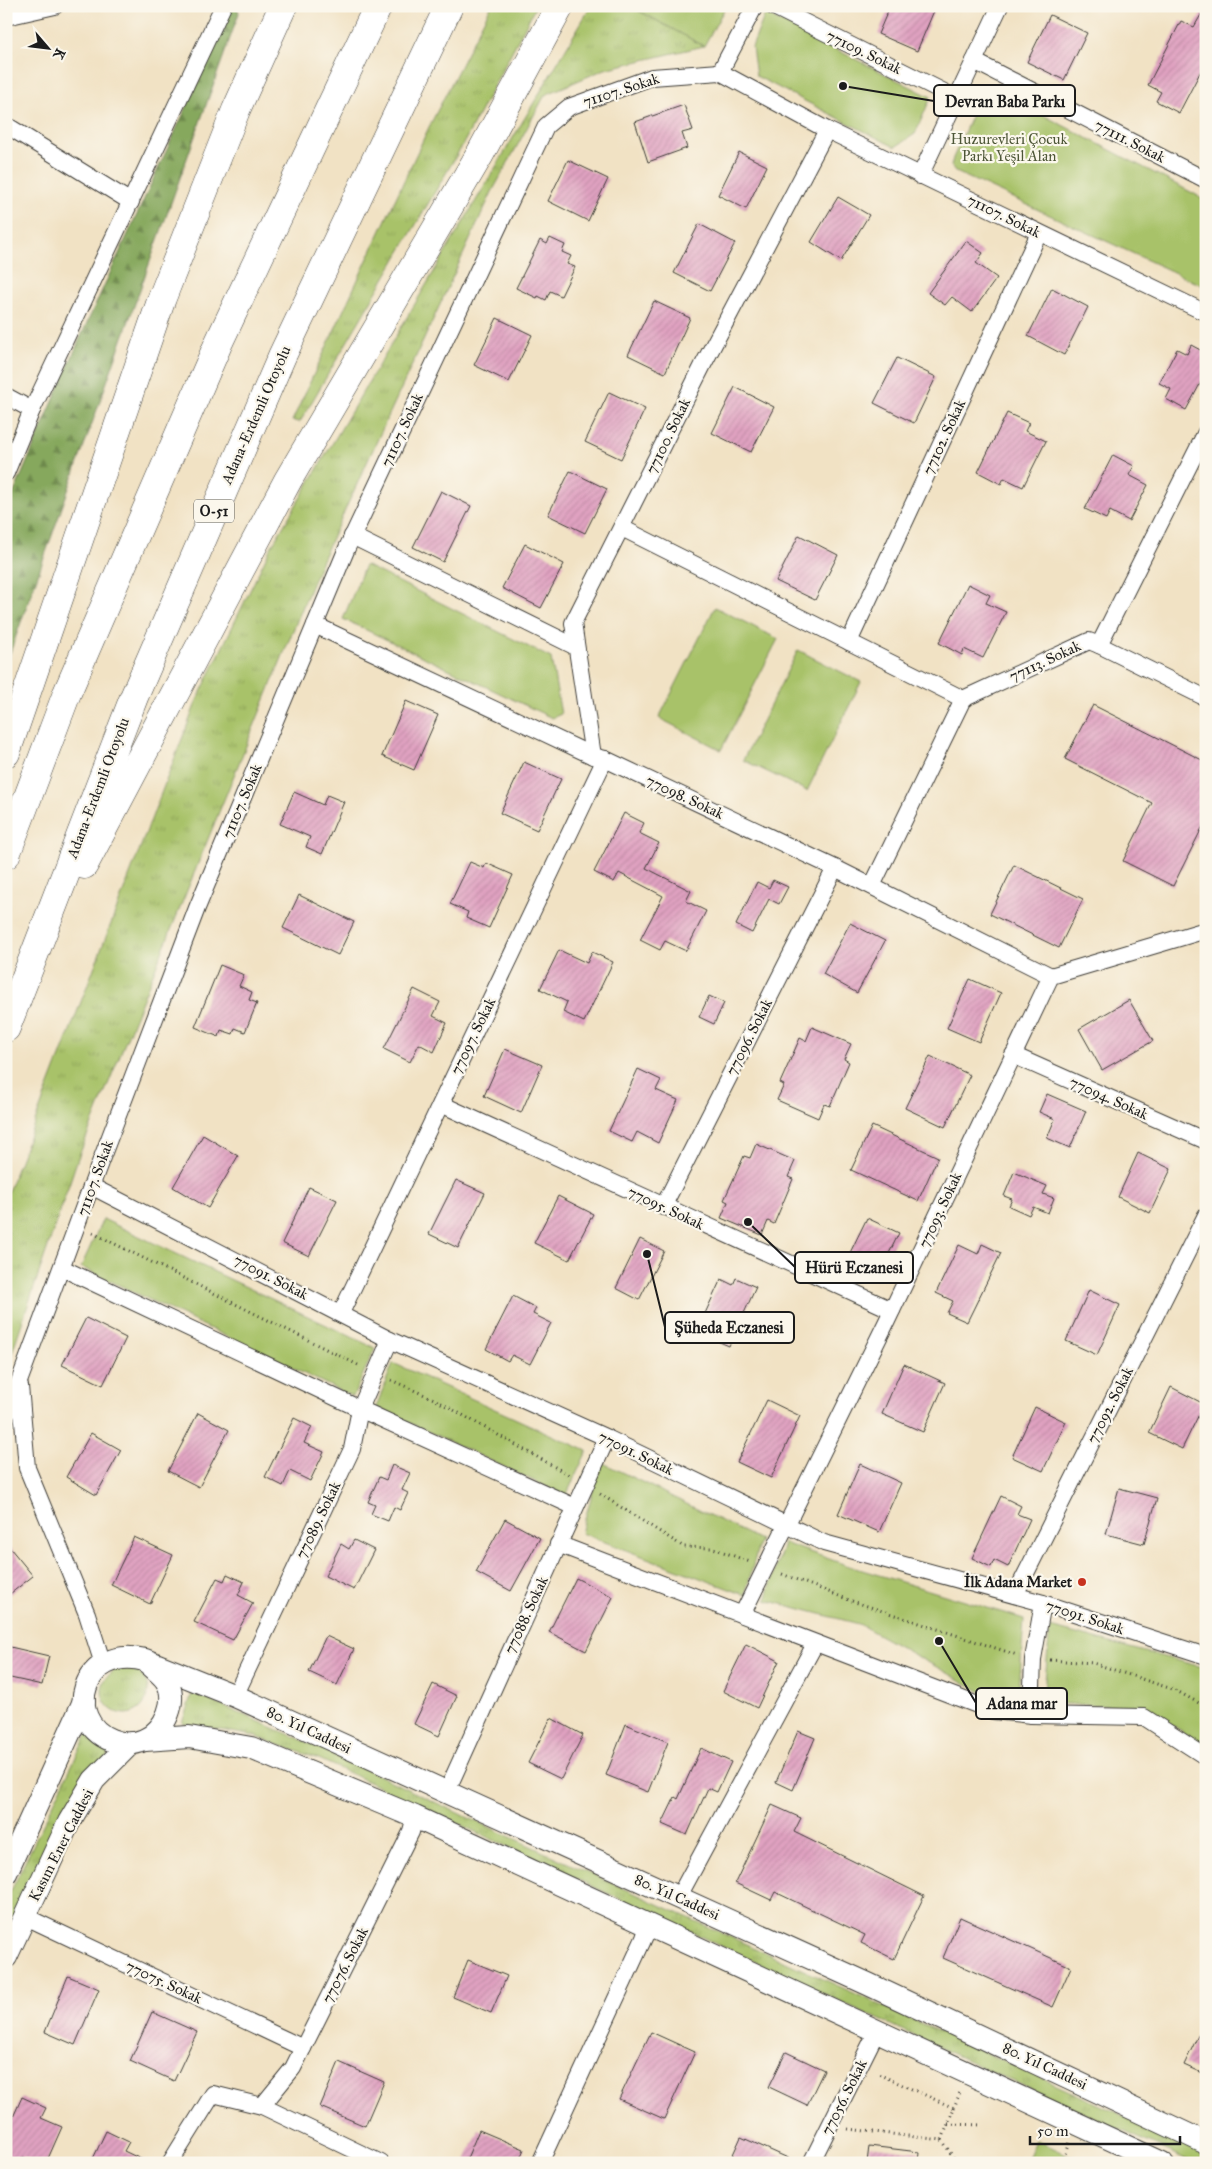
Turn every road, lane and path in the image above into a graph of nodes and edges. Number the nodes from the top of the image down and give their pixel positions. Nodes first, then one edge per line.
1 (55, 6) edge
2 (223, 6) edge
3 (283, 6) edge
4 (378, 6) edge
5 (450, 6) edge
6 (560, 6) edge
7 (755, 6) edge
8 (772, 6) edge
9 (1000, 6) edge
10 (6, 17) edge
11 (974, 60) junction
12 (720, 72) junction
13 (956, 98) junction
14 (6, 125) edge
15 (826, 130) junction
16 (920, 176) junction
17 (1206, 180) edge
18 (131, 202) junction
19 (1039, 233) junction
20 (1206, 313) edge
21 (6, 396) edge
22 (32, 410) junction
23 (1206, 432) edge
24 (6, 473) edge
25 (622, 528) junction
26 (352, 536) junction
27 (315, 625) junction
28 (849, 642) junction
29 (1099, 645) junction
30 (576, 647) junction
31 (1206, 698) edge
32 (963, 699) junction
33 (6, 753) edge
34 (599, 757) junction
35 (6, 855) edge
36 (835, 868) junction
37 (872, 886) junction
38 (1206, 930) edge
39 (26, 975) junction
40 (1050, 976) junction
41 (6, 1028) edge
42 (1013, 1055) junction
43 (441, 1104) junction
44 (1206, 1141) edge
45 (91, 1186) junction
46 (663, 1207) junction
47 (1206, 1215) edge
48 (88, 1230) dead end
49 (62, 1268) junction
50 (892, 1310) junction
51 (341, 1313) junction
52 (390, 1340) junction
53 (365, 1368) dead end
54 (19, 1378) junction
55 (386, 1378) dead end
56 (360, 1409) junction
57 (6, 1417) edge
58 (607, 1438) junction
59 (579, 1481) junction
60 (574, 1507) junction
61 (788, 1524) junction
62 (558, 1544) junction
63 (766, 1568) junction
64 (1015, 1595) junction
65 (1043, 1603) junction
66 (742, 1615) junction
67 (815, 1644) junction
68 (1206, 1656) edge
69 (1032, 1659) junction
70 (145, 1660) junction
71 (103, 1664) junction
72 (235, 1696) junction
73 (84, 1701) junction
74 (1206, 1707) edge
75 (1031, 1715) junction
76 (138, 1742) junction
77 (1206, 1757) edge
78 (446, 1793) junction
79 (415, 1817) junction
80 (6, 1873) edge
81 (678, 1898) junction
82 (24, 1916) junction
83 (648, 1926) junction
84 (6, 1957) edge
85 (877, 2031) junction
86 (303, 2048) junction
87 (873, 2072) dead end
88 (958, 2098) dead end
89 (262, 2106) junction
90 (954, 2108) junction
91 (852, 2121) dead end
92 (948, 2124) junction
93 (983, 2125) dead end
94 (848, 2129) junction
95 (1072, 2135) dead end
96 (845, 2136) dead end
97 (942, 2140) junction
98 (1206, 2143) edge
99 (170, 2163) edge
100 (381, 2163) edge
101 (540, 2163) edge
102 (811, 2163) edge
103 (957, 2163) edge
104 (1062, 2163) edge
105 (1162, 2163) edge

1 - 10 street
2 - 18 street
3 - 33 highway
4 - 35 highway
5 - 39 highway, Adana-Erdemli Otoyolu / O-51
6 - 39 highway
7 - 12 street
8 - 13 street, 77109. Sokak
9 - 11 street
11 - 13 street
11 - 17 street, 77111. Sokak
12 - 15 street, 71107. Sokak
12 - 26 street, 71107. Sokak
13 - 16 street
14 - 18 street
15 - 16 street, 71107. Sokak
15 - 25 street, 77100. Sokak
16 - 19 street, 71107. Sokak
18 - 22 street
19 - 20 street, 71107. Sokak
19 - 28 street, 77102. Sokak
21 - 22 street
22 - 24 street
23 - 29 street, 77113. Sokak
25 - 28 street
25 - 30 street, 77100. Sokak
26 - 27 street, 71107. Sokak
26 - 30 street
27 - 34 street, 77098. Sokak
27 - 45 street, 71107. Sokak
28 - 32 street
29 - 31 street
29 - 32 street, 77113. Sokak
30 - 34 street, 77100. Sokak
32 - 37 street
34 - 36 street, 77098. Sokak
34 - 43 street, 77097. Sokak
36 - 37 street, 77098. Sokak
36 - 46 street, 77096. Sokak
37 - 40 street, 77098. Sokak
38 - 40 street
39 - 41 highway, Adana-Erdemli Otoyolu / O-51
40 - 42 street, 77093. Sokak
42 - 44 street, 77094. Sokak
42 - 50 street, 77093. Sokak
43 - 46 street, 77095. Sokak
43 - 51 street, 77097. Sokak
45 - 49 street, 71107. Sokak
45 - 51 street, 77091. Sokak
46 - 50 street, 77095. Sokak
47 - 64 street, 77092. Sokak
48 - 53 path
49 - 54 street, 71107. Sokak
49 - 56 street
50 - 61 street, 77093. Sokak
51 - 52 street, 77091. Sokak
52 - 56 street, 77089. Sokak
52 - 58 street, 77091. Sokak
54 - 57 street, 71107. Sokak
54 - 71 street
55 - 59 path
56 - 60 street
56 - 72 street, 77089. Sokak
58 - 59 street, 77088. Sokak
58 - 61 street, 77091. Sokak
59 - 60 street, 77088. Sokak
59 - 63 path
60 - 62 street, 77088. Sokak
61 - 63 street, 77093. Sokak
61 - 64 street, 77091. Sokak
62 - 66 street
62 - 78 street, 77088. Sokak
63 - 66 street, 77093. Sokak
63 - 69 path
64 - 65 street, 77091. Sokak
65 - 68 street, 77091. Sokak
65 - 69 street
66 - 67 street
67 - 75 street
67 - 81 street
69 - 74 path
69 - 75 street
70 - 71 main road
70 - 72 main road, 80. Yıl Caddesi
70 - 76 main road
71 - 73 main road
72 - 78 main road, 80. Yıl Caddesi
73 - 76 main road
73 - 80 main road
75 - 77 street
76 - 79 main road
76 - 82 main road, Kasım Ener Caddesi
78 - 81 main road, 80. Yıl Caddesi
79 - 83 main road
79 - 86 street, 77076. Sokak
81 - 98 main road, 80. Yıl Caddesi
82 - 84 main road, Kasım Ener Caddesi
82 - 86 street, 77075. Sokak
83 - 85 main road
83 - 101 street
85 - 102 street, 77056. Sokak
85 - 105 main road
86 - 89 street, 77076. Sokak
87 - 90 path
88 - 90 path
89 - 99 street
89 - 100 street
90 - 92 path
91 - 94 path
92 - 93 path
92 - 97 path
94 - 96 path
94 - 97 path
95 - 104 path
97 - 103 path

